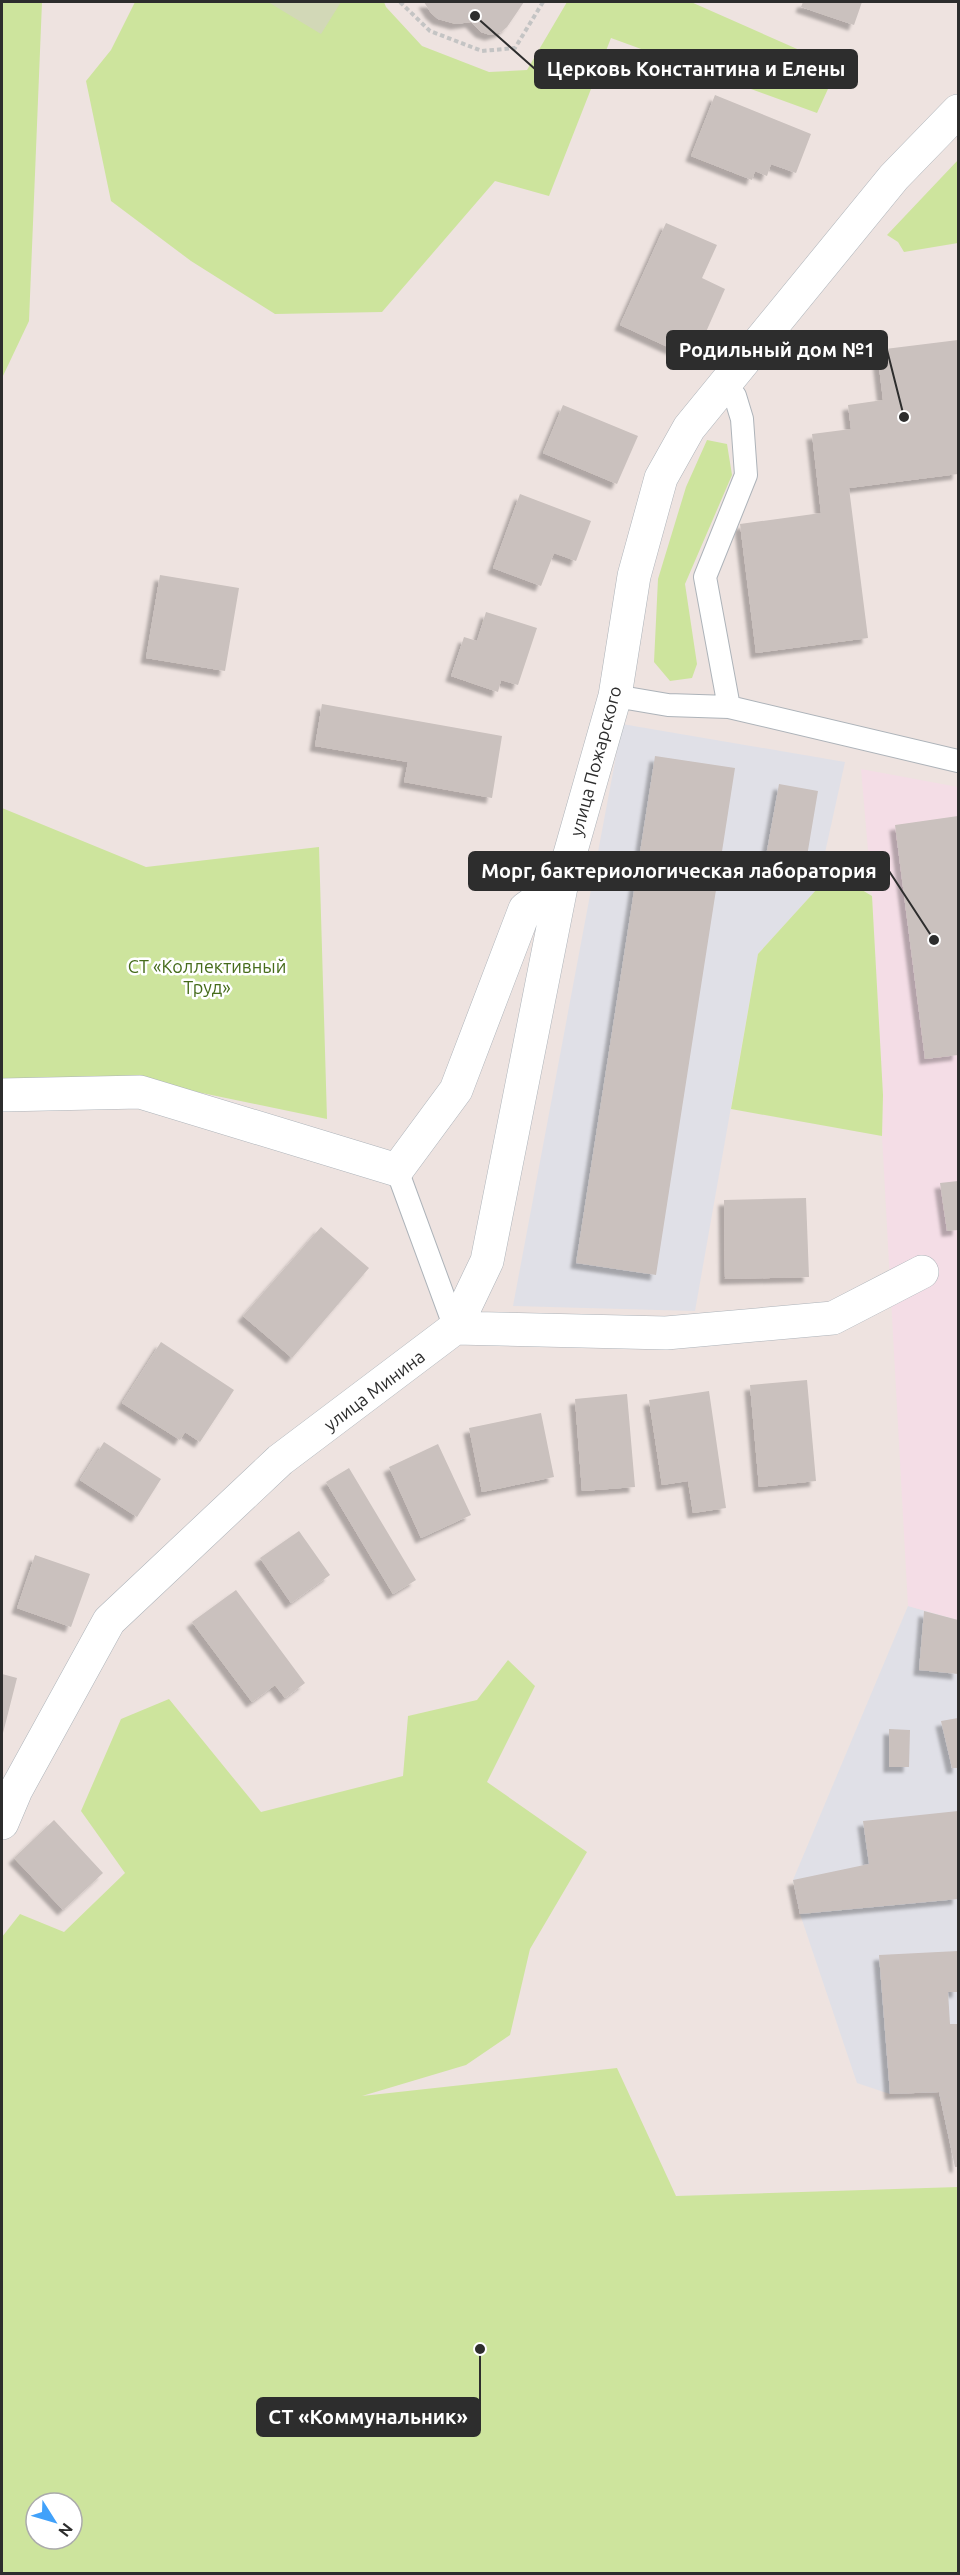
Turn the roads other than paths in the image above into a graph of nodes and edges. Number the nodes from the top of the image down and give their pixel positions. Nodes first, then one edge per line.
1 (958, 111) edge
2 (725, 383) junction
3 (615, 696) junction
4 (729, 707) junction
5 (958, 761) edge
6 (562, 882) junction
7 (2, 1095) edge
8 (397, 1170) junction
9 (922, 1272) dead end
10 (455, 1328) junction
11 (2, 1823) edge

1 - 2 street, улица Пожарского
2 - 3 street, улица Пожарского
2 - 4 lane
3 - 4 lane
3 - 6 street, улица Пожарского
4 - 5 lane
6 - 8 street
6 - 10 street, улица Пожарского
7 - 8 street
8 - 10 lane
9 - 10 street
10 - 11 street, улица Минина

